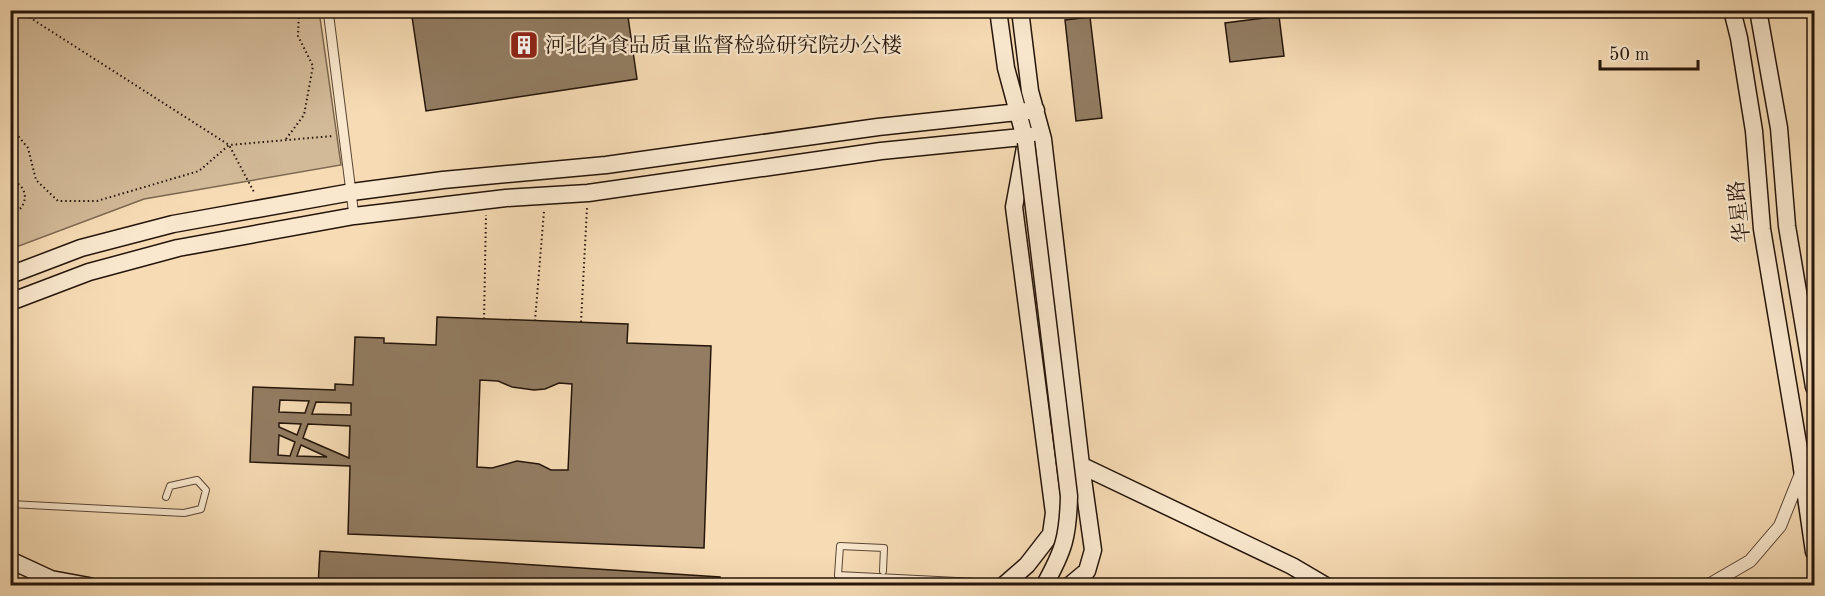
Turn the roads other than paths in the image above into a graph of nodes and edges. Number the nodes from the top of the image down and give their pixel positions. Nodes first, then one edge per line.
1 (328, 10) edge
2 (998, 10) edge
3 (1020, 10) edge
4 (1732, 10) edge
5 (1758, 10) edge
6 (1035, 111) junction
7 (1018, 112) junction
8 (1042, 135) junction
9 (1025, 139) junction
10 (351, 192) junction
11 (354, 216) junction
12 (10, 275) edge
13 (10, 302) edge
14 (1815, 387) edge
15 (1047, 453) junction
16 (1081, 465) junction
17 (1803, 469) junction
18 (166, 497) dead end
19 (10, 504) edge
20 (1815, 552) edge
21 (10, 560) edge
22 (883, 571) dead end
23 (89, 585) edge
24 (979, 585) edge
25 (1003, 585) edge
26 (1044, 585) edge
27 (1069, 585) edge
28 (1326, 585) edge
29 (1707, 585) edge

1 - 10 street
2 - 7 main road
3 - 6 main road
4 - 17 main road, 华星路
5 - 14 main road
6 - 7 main road
6 - 8 main road
7 - 9 main road
7 - 10 main road
8 - 9 main road
8 - 16 main road
9 - 11 main road
9 - 15 main road
9 - 26 main road, bridge
10 - 11 street
10 - 12 main road
11 - 13 main road
15 - 16 main road
15 - 25 main road
16 - 27 main road
16 - 28 main road
17 - 20 main road, 华星路
17 - 29 street
18 - 19 lane
21 - 23 main road
22 - 24 lane

